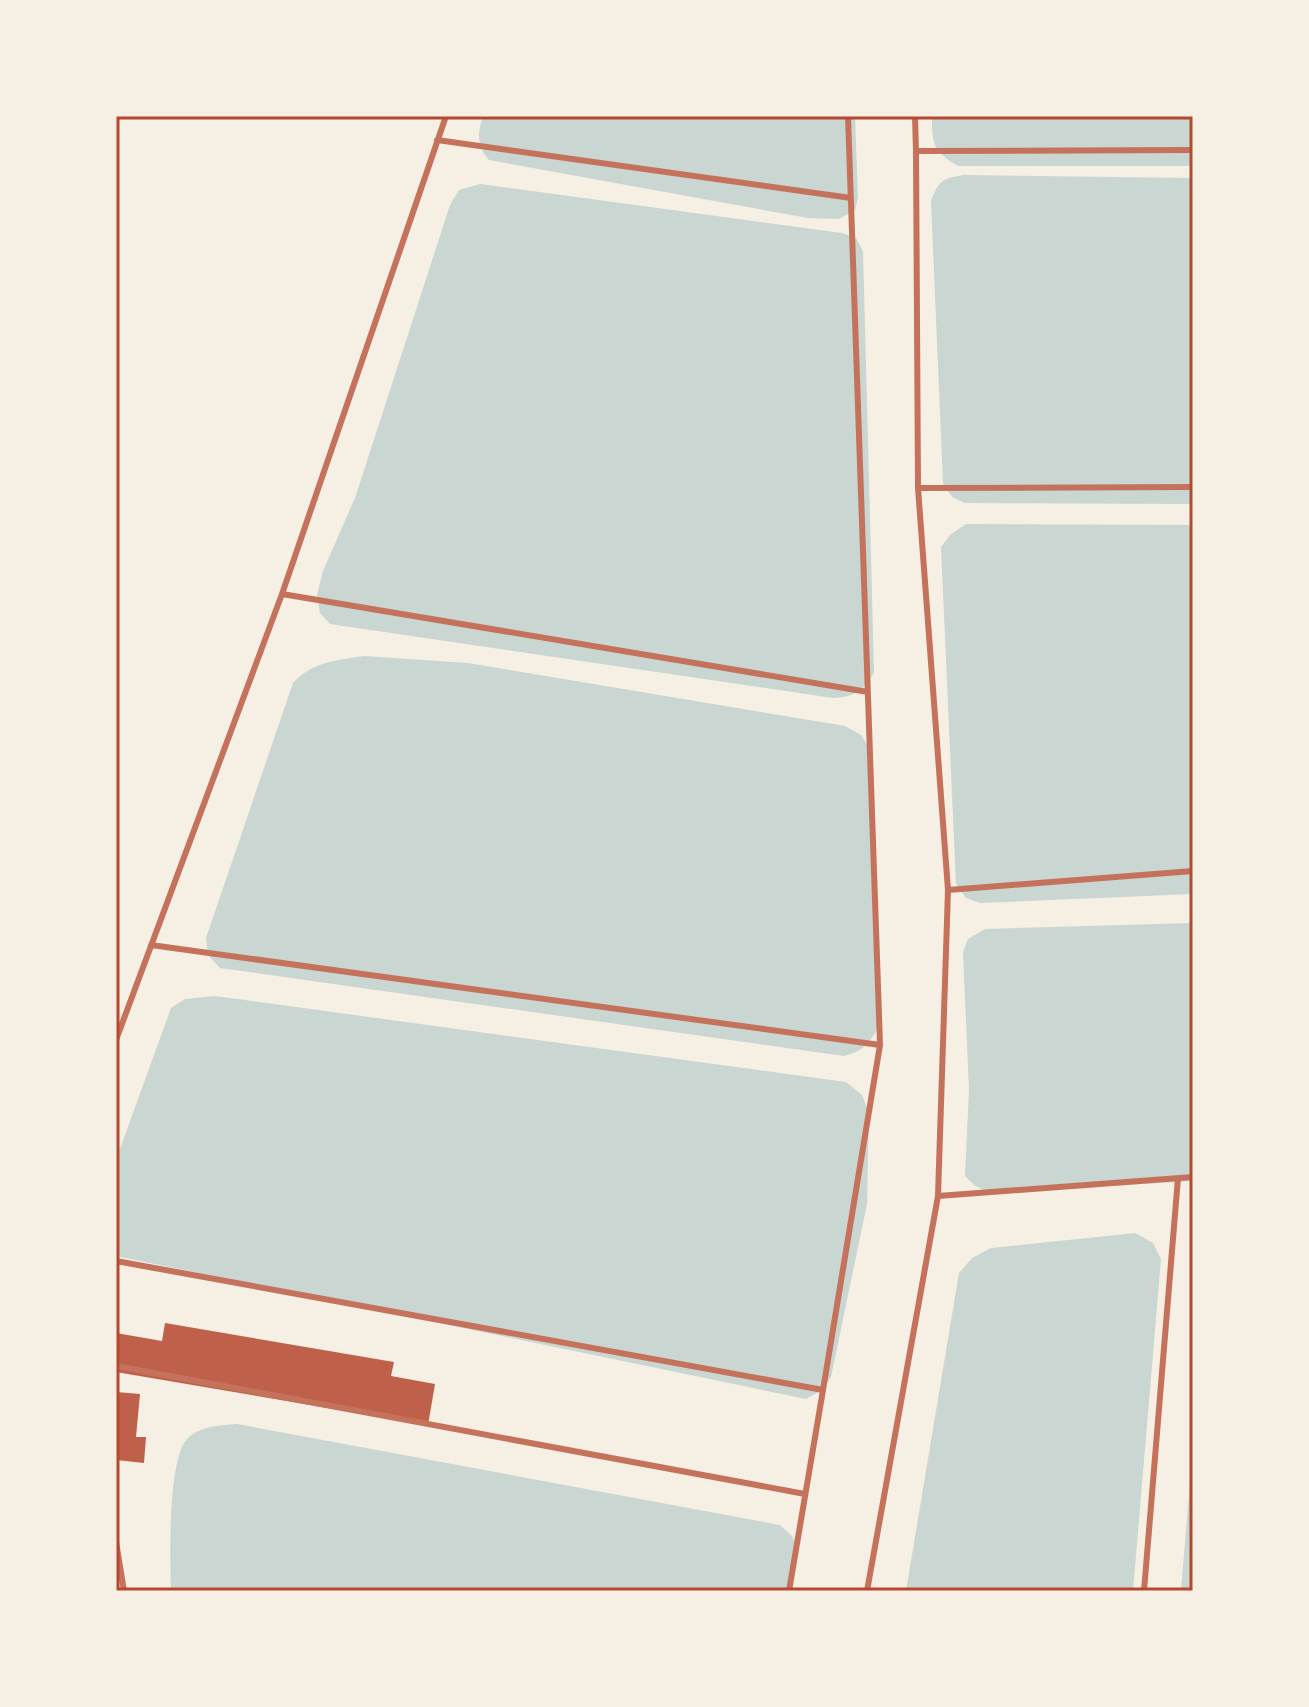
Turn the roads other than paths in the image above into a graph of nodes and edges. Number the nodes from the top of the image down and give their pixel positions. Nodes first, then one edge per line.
1 (446, 116) edge
2 (848, 116) edge
3 (915, 116) edge
4 (437, 140) junction
5 (1193, 150) edge
6 (916, 151) junction
7 (851, 198) junction
8 (1193, 487) edge
9 (918, 488) junction
10 (282, 594) junction
11 (868, 692) junction
12 (1193, 871) edge
13 (948, 890) junction
14 (151, 945) junction
15 (116, 1040) edge
16 (880, 1045) junction
17 (1193, 1177) edge
18 (1178, 1178) junction
19 (938, 1196) junction
20 (116, 1261) edge
21 (116, 1366) edge
22 (823, 1390) junction
23 (805, 1494) junction
24 (116, 1542) edge
25 (124, 1591) edge
26 (789, 1591) edge
27 (867, 1591) edge
28 (1144, 1591) edge

1 - 4 lane
2 - 7 lane
3 - 6 lane
4 - 7 lane
4 - 10 lane
5 - 6 lane
6 - 9 lane
7 - 11 lane
8 - 9 lane
9 - 13 lane
10 - 11 lane
10 - 14 lane
11 - 16 lane
12 - 13 lane
13 - 19 lane
14 - 15 lane
14 - 16 lane
16 - 22 lane
17 - 18 lane
18 - 19 lane
18 - 28 lane
19 - 27 lane
20 - 22 lane
21 - 23 lane
22 - 23 lane
23 - 26 lane
24 - 25 lane

